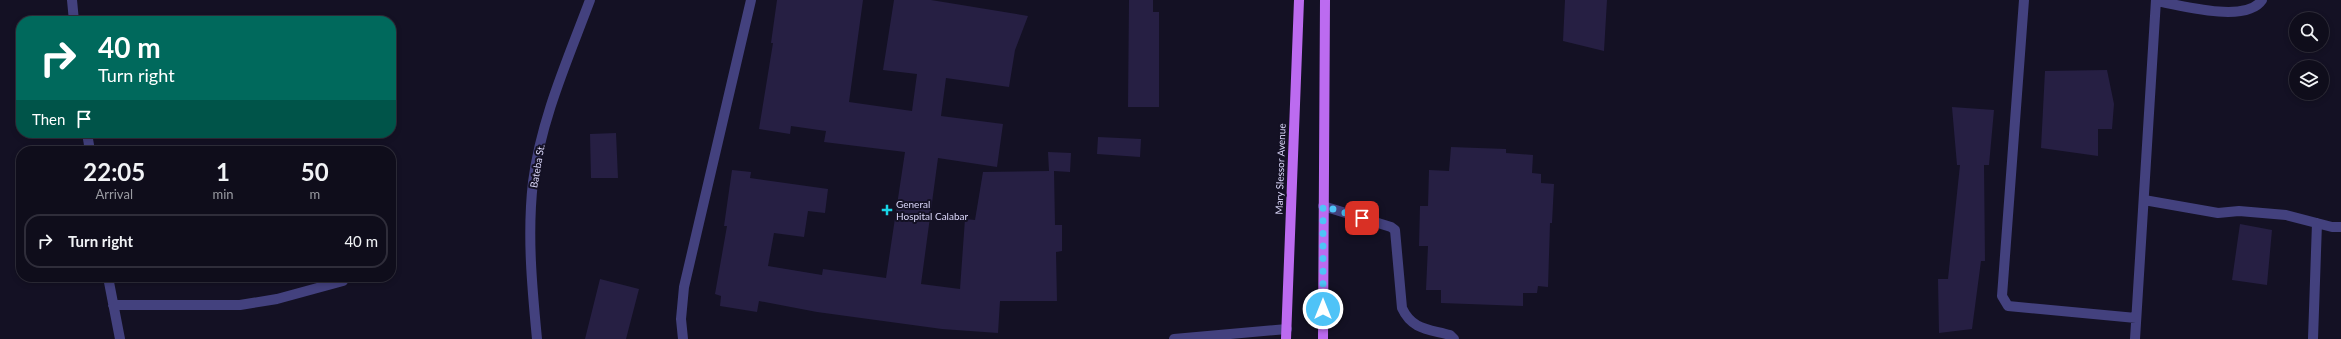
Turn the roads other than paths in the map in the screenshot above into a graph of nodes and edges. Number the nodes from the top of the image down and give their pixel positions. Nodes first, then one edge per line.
1 (72, 0) edge
2 (590, 0) edge
3 (751, 0) edge
4 (1299, 0) edge
5 (1325, 0) edge
6 (2024, 0) edge
7 (2262, 0) edge
8 (2156, 1) edge
9 (74, 16) edge
10 (2144, 200) junction
11 (1323, 206) junction
12 (2317, 223) junction
13 (2341, 228) edge
14 (109, 282) edge
15 (339, 282) edge
16 (113, 305) junction
17 (2136, 318) junction
18 (1287, 334) edge
19 (120, 339) edge
20 (537, 339) edge
21 (684, 339) edge
22 (1174, 339) edge
23 (1323, 339) edge
24 (1454, 339) edge
25 (2135, 339) edge
26 (2313, 339) edge

1 - 9 street
2 - 20 street, Bateba St.
3 - 21 street
4 - 18 main road, Mary Slessor Avenue
5 - 11 main road
6 - 17 street
7 - 8 street
8 - 10 street
10 - 12 street
10 - 17 street
11 - 23 main road
11 - 24 street
12 - 13 street
12 - 26 street
14 - 16 street
15 - 16 street
16 - 19 street
17 - 25 street
18 - 22 street

